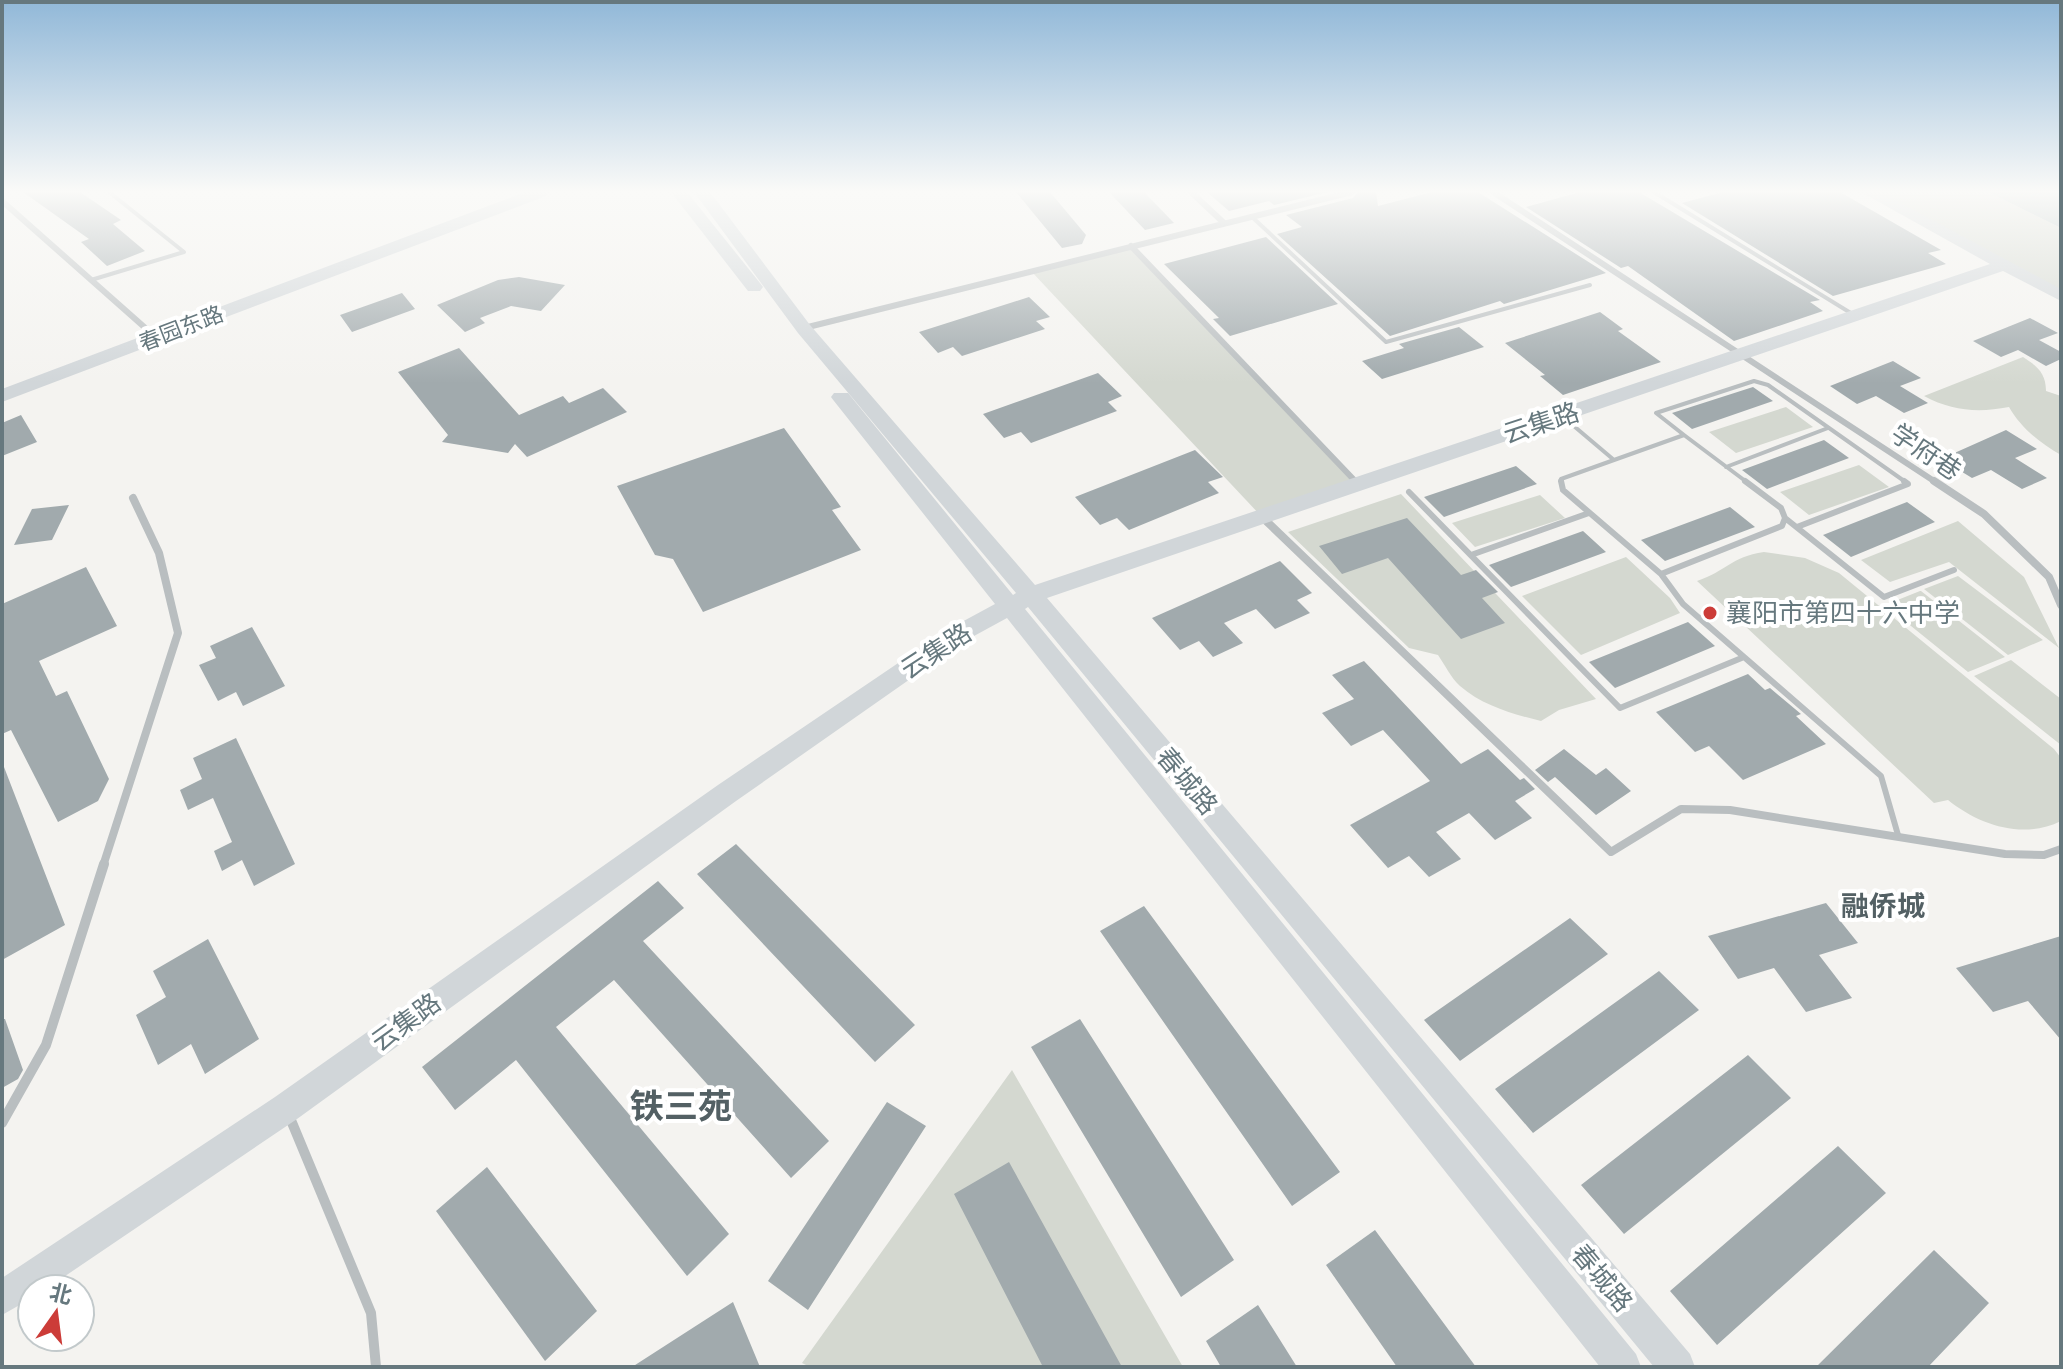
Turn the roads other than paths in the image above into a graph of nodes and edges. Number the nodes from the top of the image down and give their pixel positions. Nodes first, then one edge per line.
1 (64, 256) edge
2 (171, 256) edge
3 (350, 256) edge
4 (372, 256) edge
5 (732, 256) edge
6 (750, 256) edge
7 (1092, 256) edge
8 (1140, 256) edge
9 (1294, 256) edge
10 (1592, 256) edge
11 (1758, 256) edge
12 (1987, 256) edge
13 (2004, 265) junction
14 (91, 280) junction
15 (1590, 285) dead end
16 (2061, 296) edge
17 (1857, 317) junction
18 (804, 329) junction
19 (151, 333) junction
20 (1746, 356) junction
21 (2, 386) edge
22 (2, 396) edge
23 (1562, 416) junction
24 (1828, 428) junction
25 (1684, 435) junction
26 (1614, 460) junction
27 (1726, 467) junction
28 (1357, 483) junction
29 (1409, 492) dead end
30 (133, 498) dead end
31 (1589, 513) junction
32 (1261, 516) junction
33 (1785, 518) junction
34 (1797, 527) junction
35 (1471, 555) junction
36 (1954, 570) dead end
37 (1661, 574) junction
38 (1020, 601) junction
39 (2061, 605) edge
40 (1744, 657) junction
41 (1898, 835) junction
42 (2061, 849) edge
43 (286, 1108) junction
44 (2, 1123) edge
45 (2, 1298) edge
46 (376, 1367) edge
47 (1623, 1367) edge
48 (1677, 1367) edge

1 - 14 street
2 - 14 lane
3 - 19 main road, 春园东路
4 - 22 main road, 春园东路
5 - 38 street, 春城路
6 - 18 street, 春城路
7 - 18 street
8 - 28 street
9 - 15 lane
10 - 20 street, 学府巷
11 - 17 lane
12 - 13 street
13 - 16 street
13 - 17 street, 云集路
14 - 19 street
17 - 20 street, 云集路
18 - 38 street, 春城路
19 - 21 main road, 春园东路
20 - 23 street, 云集路
20 - 39 street, 学府巷
23 - 26 lane
23 - 28 street, 云集路
24 - 25 lane
24 - 27 lane
24 - 34 lane
25 - 26 lane
25 - 27 lane
26 - 31 lane
27 - 33 lane
28 - 32 street, 云集路
29 - 35 lane
30 - 44 street
31 - 35 lane
31 - 37 lane
32 - 38 street, 云集路
32 - 41 street
33 - 34 lane
33 - 37 lane
34 - 36 lane
35 - 40 lane
37 - 40 lane
38 - 43 street, 云集路
38 - 47 street, 春城路
38 - 48 street, 春城路
40 - 41 lane
41 - 42 street
43 - 45 street, 云集路
43 - 46 street

